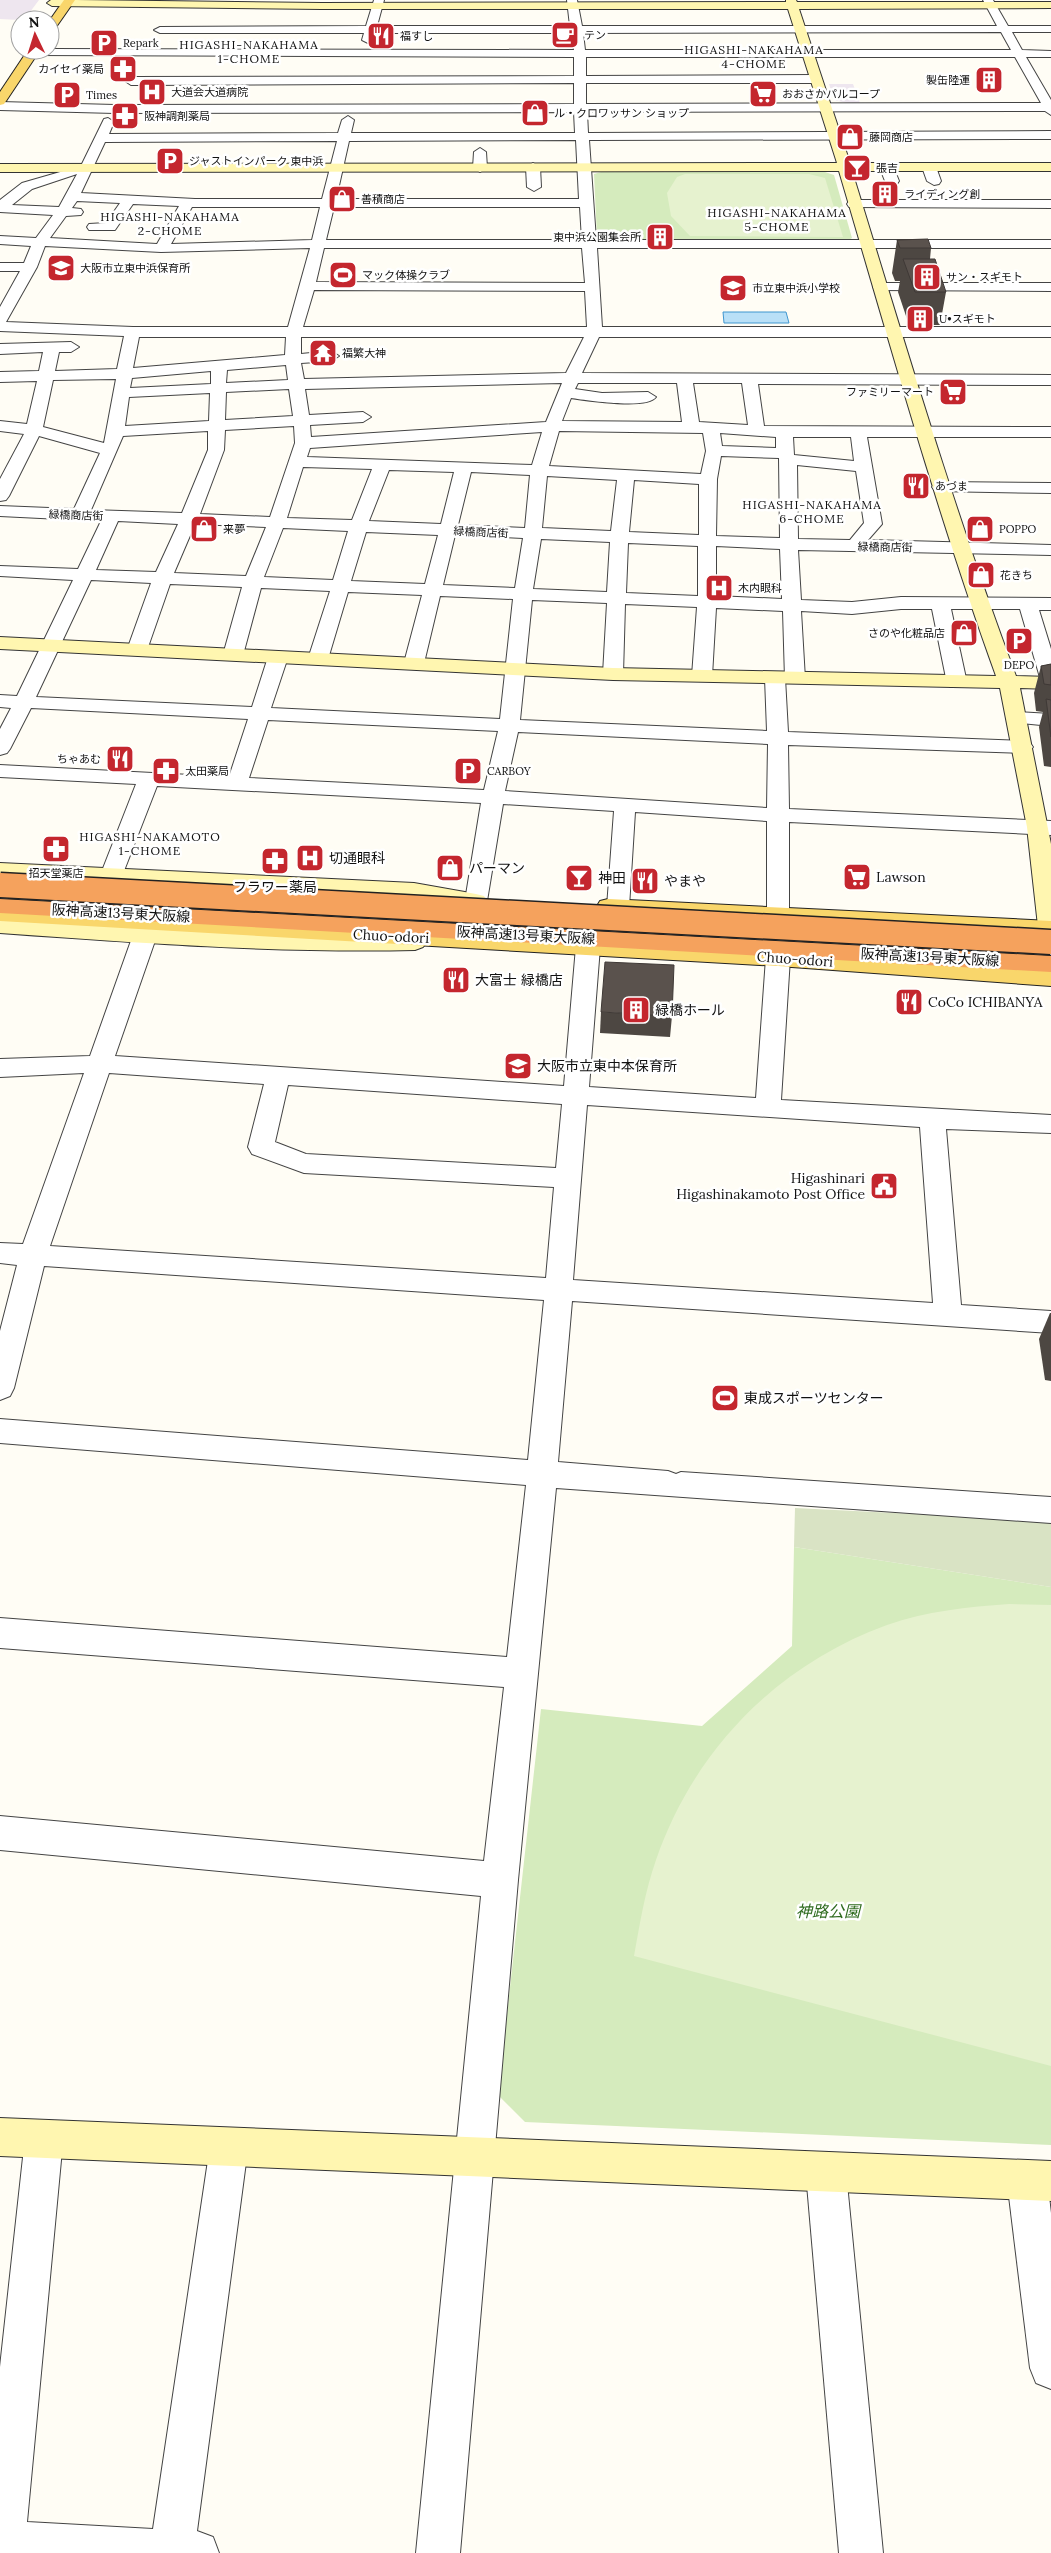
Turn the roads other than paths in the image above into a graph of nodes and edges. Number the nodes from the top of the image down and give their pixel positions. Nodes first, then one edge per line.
1 (53, 2) edge
2 (69, 2) edge
3 (122, 2) edge
4 (378, 3) edge
5 (572, 3) edge
6 (611, 3) edge
7 (792, 3) edge
8 (990, 3) edge
9 (448, 5) junction
10 (1051, 5) edge
11 (60, 14) edge
12 (168, 14) edge
13 (239, 17) junction
14 (800, 28) junction
15 (322, 29) junction
16 (370, 29) junction
17 (448, 29) junction
18 (576, 29) junction
19 (1004, 29) junction
20 (1051, 29) edge
21 (60, 51) edge
22 (808, 52) junction
23 (146, 53) junction
24 (580, 53) junction
25 (671, 53) junction
26 (708, 53) junction
27 (316, 54) junction
28 (364, 54) junction
29 (1020, 54) junction
30 (1051, 54) edge
31 (28, 60) edge
32 (674, 66) dead end
33 (712, 66) dead end
34 (20, 71) junction
35 (33, 71) dead end
36 (816, 79) junction
37 (358, 80) junction
38 (582, 80) junction
39 (128, 82) junction
40 (992, 93) dead end
41 (0, 101) edge
42 (0, 106) edge
43 (580, 106) junction
44 (826, 106) junction
45 (999, 106) junction
46 (351, 107) junction
47 (115, 108) junction
48 (1050, 108) edge
49 (834, 134) junction
50 (1051, 135) edge
51 (345, 136) junction
52 (584, 136) junction
53 (99, 138) junction
54 (480, 152) dead end
55 (843, 166) junction
56 (886, 166) junction
57 (929, 166) junction
58 (533, 167) junction
59 (585, 167) junction
60 (1051, 167) edge
61 (0, 168) edge
62 (338, 168) junction
63 (480, 168) junction
64 (82, 169) junction
65 (892, 181) dead end
66 (934, 181) dead end
67 (168, 186) dead end
68 (534, 187) dead end
69 (73, 197) junction
70 (129, 200) junction
71 (195, 200) junction
72 (160, 202) junction
73 (588, 203) junction
74 (854, 204) junction
75 (1051, 204) edge
76 (328, 205) junction
77 (0, 208) edge
78 (62, 212) junction
79 (120, 213) junction
80 (180, 216) junction
81 (323, 225) junction
82 (304, 226) dead end
83 (94, 227) dead end
84 (0, 240) edge
85 (39, 243) junction
86 (318, 244) junction
87 (590, 244) junction
88 (866, 244) junction
89 (1051, 244) edge
90 (161, 248) junction
91 (0, 267) edge
92 (30, 267) junction
93 (308, 286) junction
94 (591, 287) junction
95 (880, 287) junction
96 (1051, 287) edge
97 (0, 320) edge
98 (0, 326) edge
99 (595, 330) junction
100 (294, 332) junction
101 (324, 332) junction
102 (894, 332) junction
103 (1051, 332) edge
104 (131, 339) junction
105 (52, 348) junction
106 (0, 349) edge
107 (331, 356) junction
108 (293, 359) junction
109 (219, 367) junction
110 (124, 374) junction
111 (47, 376) junction
112 (0, 377) edge
113 (684, 378) junction
114 (749, 379) junction
115 (908, 380) junction
116 (1051, 380) edge
117 (297, 384) junction
118 (568, 385) junction
119 (220, 388) junction
120 (123, 393) junction
121 (686, 397) junction
122 (360, 400) junction
123 (864, 414) dead end
124 (302, 421) junction
125 (0, 426) edge
126 (218, 426) junction
127 (552, 426) junction
128 (691, 427) junction
129 (711, 429) junction
130 (34, 430) junction
131 (116, 431) junction
132 (757, 431) junction
133 (784, 432) junction
134 (864, 432) junction
135 (924, 432) junction
136 (1051, 432) edge
137 (372, 438) junction
138 (303, 443) junction
139 (110, 450) junction
140 (714, 451) junction
141 (787, 456) junction
142 (295, 462) junction
143 (382, 465) junction
144 (862, 466) junction
145 (464, 467) junction
146 (539, 471) junction
147 (626, 476) junction
148 (708, 479) junction
149 (941, 487) junction
150 (1051, 488) edge
151 (0, 496) edge
152 (0, 511) edge
153 (80, 515) junction
154 (112, 516) junction
155 (189, 520) junction
156 (276, 524) junction
157 (358, 528) junction
158 (448, 530) junction
159 (533, 534) junction
160 (619, 538) junction
161 (708, 541) junction
162 (789, 544) junction
163 (854, 546) junction
164 (961, 549) junction
165 (1051, 550) edge
166 (0, 572) edge
167 (82, 577) junction
168 (162, 579) junction
169 (253, 582) junction
170 (342, 585) junction
171 (433, 590) junction
172 (522, 593) junction
173 (617, 599) junction
174 (707, 601) junction
175 (940, 603) junction
176 (979, 603) junction
177 (1028, 604) junction
178 (1051, 604) edge
179 (791, 605) junction
180 (0, 643) edge
181 (52, 646) junction
182 (137, 650) junction
183 (233, 655) junction
184 (278, 658) junction
185 (318, 659) junction
186 (414, 663) junction
187 (515, 670) junction
188 (613, 674) junction
189 (702, 676) junction
190 (785, 678) junction
191 (1051, 682) edge
192 (957, 683) junction
193 (1009, 684) junction
194 (0, 701) edge
195 (24, 702) junction
196 (261, 712) junction
197 (1017, 718) junction
198 (1051, 720) edge
199 (509, 725) junction
200 (778, 738) junction
201 (1023, 747) junction
202 (0, 749) edge
203 (0, 771) edge
204 (149, 778) junction
205 (237, 783) junction
206 (493, 797) junction
207 (625, 805) junction
208 (777, 815) junction
209 (1045, 827) edge
210 (0, 870) edge
211 (110, 876) junction
212 (0, 877) edge
213 (0, 885) edge
214 (476, 901) junction
215 (0, 906) edge
216 (618, 907) junction
217 (0, 914) edge
218 (778, 914) junction
219 (0, 926) edge
220 (1051, 933) edge
221 (144, 935) junction
222 (469, 940) junction
223 (588, 947) junction
224 (778, 958) junction
225 (1051, 964) edge
226 (1051, 978) edge
227 (99, 1064) junction
228 (0, 1068) edge
229 (278, 1076) junction
230 (576, 1096) junction
231 (768, 1109) junction
232 (932, 1119) junction
233 (1051, 1124) edge
234 (568, 1178) junction
235 (0, 1253) edge
236 (33, 1255) junction
237 (558, 1288) junction
238 (948, 1315) junction
239 (1051, 1322) edge
240 (0, 1388) edge
241 (0, 1430) edge
242 (543, 1473) junction
243 (1051, 1510) edge
244 (0, 1633) edge
245 (523, 1673) junction
246 (0, 1832) edge
247 (500, 1880) junction
248 (0, 2137) edge
249 (44, 2139) junction
250 (229, 2147) junction
251 (475, 2157) junction
252 (826, 2173) junction
253 (1039, 2180) edge
254 (1051, 2368) edge
255 (2, 2546) edge
256 (185, 2552) edge
257 (438, 2553) edge
258 (861, 2553) edge

1 - 2 street
2 - 3 street
2 - 11 main road
3 - 12 street
4 - 9 street
4 - 13 street
4 - 16 street
5 - 6 street
5 - 9 street
5 - 18 street
6 - 7 street
7 - 8 street
7 - 14 street
8 - 10 street
8 - 19 street
9 - 17 street
12 - 13 street
12 - 13 street
12 - 23 street
13 - 15 street
14 - 18 street
14 - 19 street
14 - 22 street
15 - 16 street
15 - 27 street
16 - 17 street
16 - 28 street
17 - 18 street
18 - 24 street
19 - 20 street
19 - 29 street
21 - 23 street
22 - 26 street
22 - 29 street
22 - 36 street
23 - 27 street
23 - 39 street
24 - 25 street
24 - 28 street
24 - 38 street
25 - 26 street
25 - 32 street
26 - 33 street
27 - 28 street
28 - 37 street
29 - 30 street
29 - 48 street
31 - 34 main road
34 - 35 street
34 - 41 main road
36 - 38 street
36 - 44 street
37 - 38 street
37 - 39 street
37 - 46 street
38 - 43 street
39 - 47 street
40 - 45 street
42 - 47 street
43 - 44 street
43 - 46 street
43 - 52 street
44 - 45 street
44 - 49 street
45 - 48 street
46 - 47 street
46 - 51 street
47 - 53 street
49 - 50 street
49 - 52 street
49 - 55 street
51 - 52 street
51 - 53 street
51 - 62 street
52 - 59 street
53 - 64 street
54 - 63 street
55 - 56 street
55 - 59 street
55 - 74 street
56 - 57 street
56 - 65 street
57 - 60 street
57 - 66 street
58 - 59 street
58 - 63 street
58 - 68 street
59 - 73 street
61 - 64 street
62 - 63 street
62 - 64 street
62 - 76 street
64 - 69 street
64 - 77 street
67 - 72 street
69 - 70 street
69 - 78 street
70 - 72 street
70 - 79 street
71 - 72 street
71 - 76 street
71 - 80 street
73 - 76 street
73 - 87 street
74 - 75 street
74 - 88 street
76 - 81 street
77 - 78 street
78 - 79 street
78 - 85 street
79 - 80 street
79 - 83 street
80 - 90 street
81 - 82 street
81 - 86 street
84 - 85 street
85 - 90 street
85 - 92 street
86 - 87 street
86 - 90 street
86 - 93 street
87 - 88 street
87 - 94 street
88 - 89 street
88 - 95 street
91 - 92 street
92 - 97 street
93 - 94 street
93 - 100 street
94 - 99 street
95 - 96 street
95 - 102 street
98 - 104 street
99 - 101 street
99 - 102 street
99 - 118 street
100 - 101 street
100 - 104 street
100 - 108 street
101 - 107 street
102 - 103 street
102 - 115 street
104 - 105 street
104 - 110 street
105 - 106 street
105 - 111 street
107 - 108 street
107 - 122 street
108 - 109 street
108 - 117 street
109 - 110 street
109 - 119 street
110 - 111 street
110 - 120 street
111 - 112 street
111 - 130 street
113 - 114 street
113 - 118 street
113 - 121 street
114 - 115 street
114 - 132 street
115 - 116 street
115 - 135 street
117 - 119 street
117 - 122 street
117 - 124 street
118 - 121 street
118 - 122 street
118 - 127 street
119 - 120 street
119 - 126 street
120 - 131 street
121 - 128 street
122 - 124 street
122 - 137 street
123 - 134 street
124 - 126 street
124 - 138 street
125 - 130 street
126 - 131 street
126 - 155 street
127 - 128 street
127 - 137 street
127 - 146 street
128 - 129 street
129 - 132 street
129 - 140 street
130 - 139 street
130 - 151 street
131 - 139 street
132 - 133 street
133 - 134 street
133 - 141 street
134 - 135 street
134 - 144 street
135 - 136 street
135 - 149 street
137 - 138 street
138 - 142 street
139 - 153 street
140 - 141 street
140 - 148 street
141 - 144 street
141 - 162 street
142 - 143 street
142 - 156 street
143 - 145 street
143 - 157 street
144 - 163 street
145 - 146 street
145 - 158 street
146 - 147 street
146 - 159 street
147 - 148 street
147 - 160 street
148 - 161 street
149 - 150 street
149 - 164 street
152 - 153 street, 緑橋商店街
153 - 154 street, 緑橋商店街
154 - 155 street, 緑橋商店街
154 - 167 street
155 - 156 street, 緑橋商店街
155 - 168 street
156 - 157 street, 緑橋商店街
156 - 169 street
157 - 158 street, 緑橋商店街
157 - 170 street
158 - 159 street, 緑橋商店街
158 - 171 street
159 - 160 street, 緑橋商店街
159 - 172 street
160 - 161 street, 緑橋商店街
160 - 173 street
161 - 162 street, 緑橋商店街
161 - 174 street
162 - 163 street, 緑橋商店街
162 - 179 street
163 - 164 street, 緑橋商店街
164 - 165 street, 緑橋商店街
164 - 176 street
166 - 167 street
167 - 168 street
167 - 181 street
168 - 169 street
168 - 182 street
169 - 170 street
169 - 183 street
170 - 171 street
170 - 185 street
171 - 172 street
171 - 186 street
172 - 173 street
172 - 187 street
173 - 174 street
173 - 188 street
174 - 179 street
174 - 189 street
175 - 176 street
175 - 179 street
175 - 192 street
176 - 177 street
176 - 193 street
177 - 178 street
177 - 191 street
179 - 190 street
180 - 181 street
181 - 182 street
181 - 195 street
182 - 183 street
183 - 184 street
184 - 185 street
184 - 196 street
185 - 186 street
186 - 187 street
187 - 188 street
187 - 199 street
188 - 189 street
189 - 190 street
190 - 192 street
190 - 200 street
191 - 193 street
192 - 193 street
193 - 197 street
194 - 195 street
195 - 196 street
195 - 202 street
196 - 199 street
196 - 205 street
197 - 198 street
197 - 201 street
199 - 200 street
199 - 206 street
200 - 201 street
200 - 208 street
201 - 209 street
203 - 204 street
204 - 205 street
204 - 211 street
205 - 206 street
206 - 207 street
206 - 214 street
207 - 208 street
207 - 216 street
208 - 209 street
208 - 218 street
209 - 220 street
210 - 211 street
211 - 214 street
212 - 214 main road
213 - 220 highway, 阪神高速13号東大阪線, bridge
214 - 216 main road
215 - 225 highway, 阪神高速13号東大阪線
216 - 218 main road
217 - 222 main road, Chuo-odori
218 - 220 main road
219 - 221 street
221 - 222 street
221 - 227 street
222 - 223 main road, Chuo-odori
223 - 224 main road, Chuo-odori
223 - 230 street
224 - 226 main road, Chuo-odori
224 - 231 street
227 - 228 street
227 - 229 street
227 - 236 street
229 - 230 street
229 - 234 street
230 - 231 street
230 - 234 street
231 - 232 street
232 - 233 street
232 - 238 street
234 - 237 street
235 - 236 street
236 - 237 street
236 - 240 street
237 - 238 street
237 - 242 street
238 - 239 street
241 - 242 street
242 - 243 street
242 - 245 street
244 - 245 street
245 - 247 street
246 - 247 street
247 - 251 street
248 - 249 street
249 - 250 street
249 - 255 street
250 - 251 street
250 - 256 street
251 - 252 street
251 - 257 street
252 - 253 street
252 - 258 street
253 - 254 street
255 - 256 street

